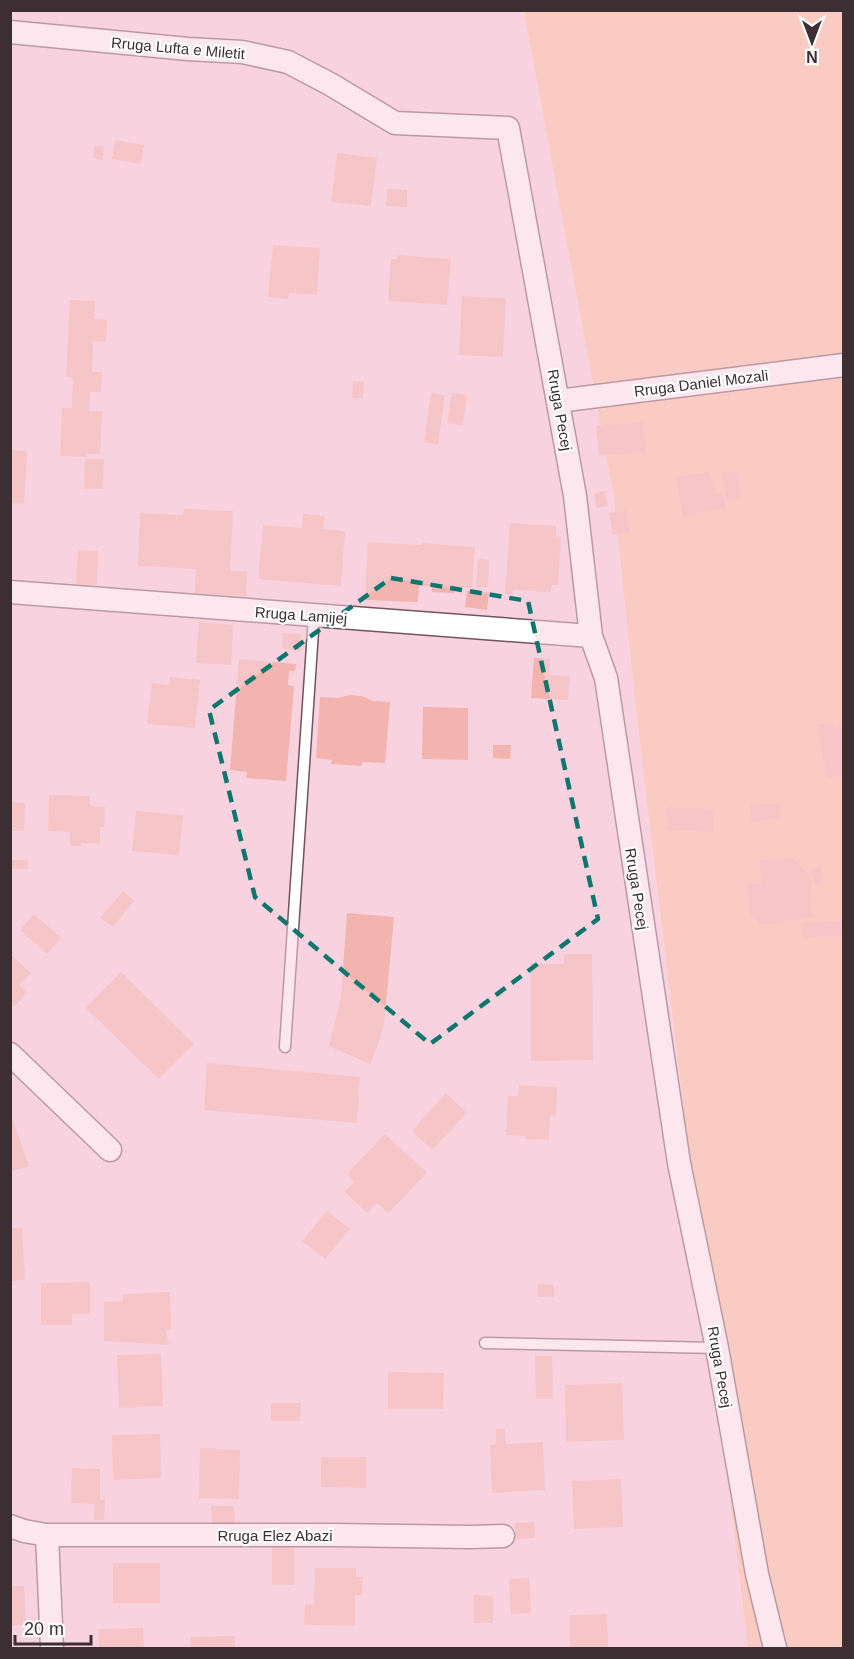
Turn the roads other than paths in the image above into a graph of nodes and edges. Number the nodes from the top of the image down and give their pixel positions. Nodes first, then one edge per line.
1 (10, 32) edge
2 (508, 128) joint
3 (843, 365) edge
4 (558, 401) junction
5 (10, 592) edge
6 (314, 616) junction
7 (591, 636) junction
8 (285, 1047) dead end
9 (10, 1054) edge
10 (110, 1150) dead end
11 (485, 1343) dead end
12 (717, 1348) junction
13 (10, 1526) edge
14 (47, 1534) junction
15 (503, 1536) dead end
16 (52, 1648) edge
17 (775, 1648) edge

1 - 2 street, Rruga Lufta e Miletit
2 - 4 street, Rruga Pecej
3 - 4 street, Rruga Daniel Mozali
4 - 7 street, Rruga Pecej
5 - 6 street, Rruga Lamijej
6 - 7 street, Rruga Lamijej
6 - 8 lane
7 - 12 street, Rruga Pecej
9 - 10 street
11 - 12 lane
12 - 17 street, Rruga Pecej
13 - 14 street, Rruga Elez Abazi
14 - 15 street, Rruga Elez Abazi
14 - 16 street

